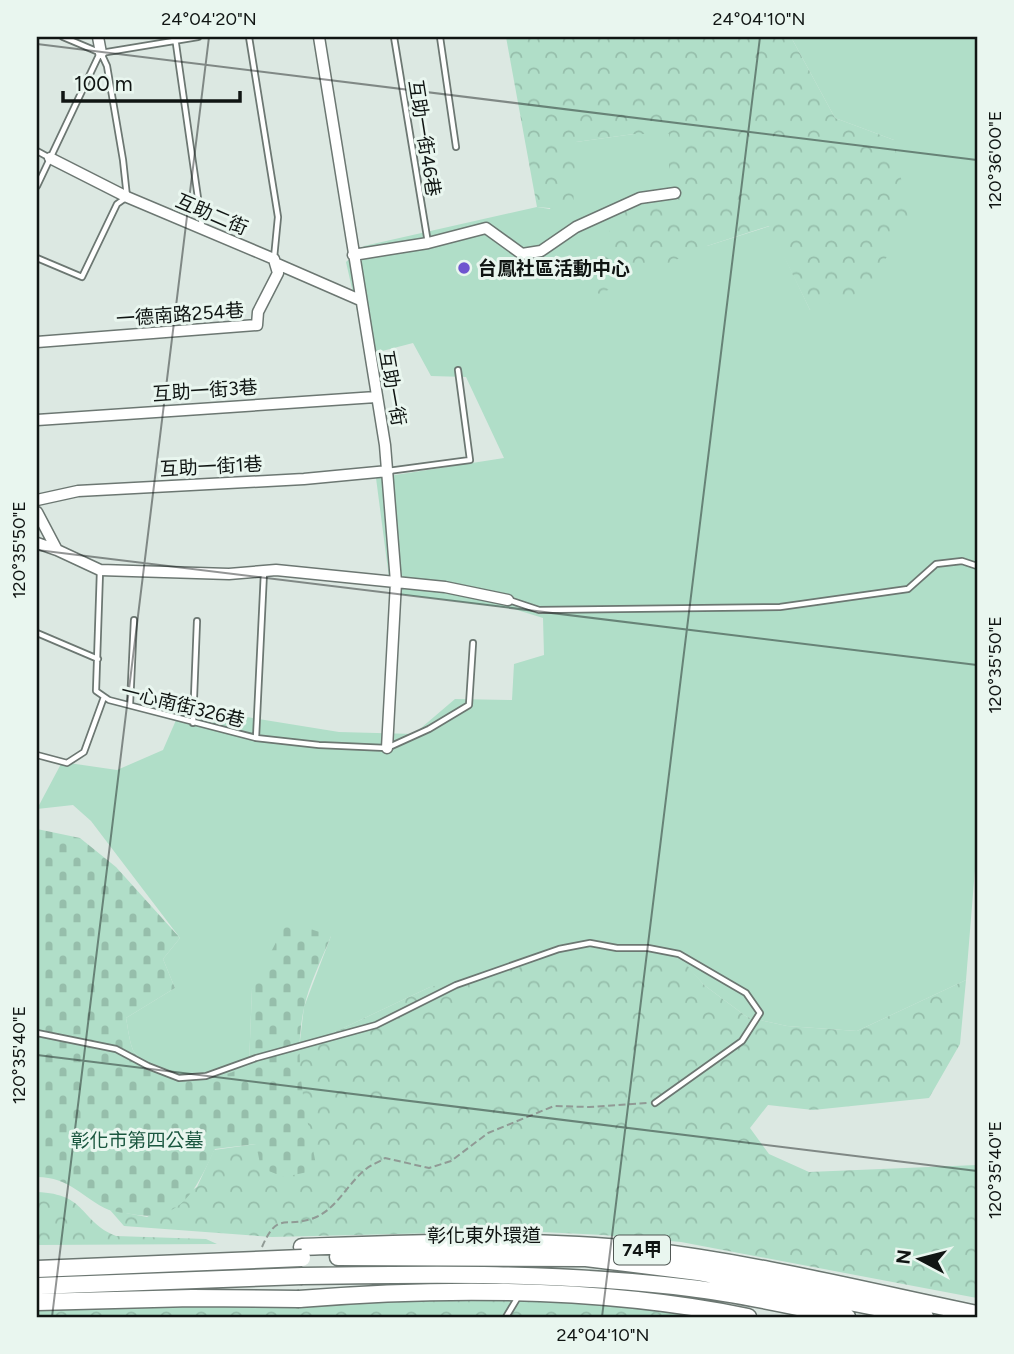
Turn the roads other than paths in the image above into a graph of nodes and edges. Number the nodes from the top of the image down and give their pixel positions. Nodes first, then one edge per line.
1 (63, 37) edge
2 (98, 37) edge
3 (198, 37) edge
4 (249, 37) edge
5 (320, 37) edge
6 (394, 37) edge
7 (440, 37) edge
8 (175, 39) edge
9 (101, 53) junction
10 (456, 146) dead end
11 (37, 151) edge
12 (50, 158) junction
13 (37, 186) edge
14 (675, 192) dead end
15 (127, 197) junction
16 (202, 230) junction
17 (428, 243) junction
18 (353, 254) junction
19 (37, 258) edge
20 (275, 261) junction
21 (360, 300) junction
22 (37, 342) edge
23 (458, 370) dead end
24 (376, 397) junction
25 (37, 420) edge
26 (388, 471) junction
27 (37, 500) edge
28 (37, 512) edge
29 (37, 542) edge
30 (57, 550) junction
31 (977, 566) edge
32 (100, 570) junction
33 (264, 571) junction
34 (396, 582) junction
35 (508, 600) joint
36 (134, 620) dead end
37 (197, 621) dead end
38 (37, 633) edge
39 (473, 643) dead end
40 (97, 659) junction
41 (104, 696) junction
42 (130, 704) junction
43 (193, 723) junction
44 (256, 738) junction
45 (387, 748) junction
46 (37, 755) edge
47 (37, 1033) edge
48 (655, 1103) road end
49 (302, 1253) junction
50 (37, 1258) edge
51 (37, 1269) edge
52 (37, 1286) edge
53 (520, 1293) junction
54 (37, 1302) edge
55 (977, 1314) edge
56 (506, 1317) edge
57 (748, 1317) edge
58 (847, 1317) edge
59 (925, 1317) edge

1 - 9 lane
2 - 9 street
3 - 8 lane
4 - 20 lane
5 - 18 street, 互助一街
6 - 17 lane, 互助一街46巷
7 - 10 lane
8 - 9 lane
8 - 16 lane
9 - 12 lane
9 - 15 lane
11 - 12 lane
12 - 13 lane
12 - 15 street, 互助二街
14 - 17 street
15 - 16 street, 互助二街
15 - 19 lane
16 - 20 street, 互助二街
17 - 18 street
18 - 21 street, 互助一街
20 - 21 street, 互助二街
20 - 22 street, 一德南路254巷
21 - 24 street, 互助一街
23 - 26 lane
24 - 25 street, 互助一街3巷
24 - 26 street, 互助一街
26 - 27 street, 互助一街1巷
26 - 34 street, 互助一街
28 - 30 street
29 - 30 street
30 - 32 street
31 - 35 lane
32 - 33 street
32 - 40 lane, 一心南街326巷
33 - 34 street
33 - 44 lane
34 - 35 street
34 - 45 street, 互助一街
36 - 42 lane
37 - 43 lane
38 - 40 lane
39 - 45 lane
40 - 41 lane, 一心南街326巷
41 - 42 lane, 一心南街326巷
41 - 46 lane
42 - 43 lane, 一心南街326巷
43 - 44 lane, 一心南街326巷
44 - 45 lane, 一心南街326巷
47 - 48 lane
49 - 50 main road, 74甲
49 - 51 main road, 彰化東外環道 / 74甲, bridge
49 - 55 main road, 74甲
49 - 59 main road, 彰化東外環道 / 74甲
52 - 58 main road, 彰化東外環道 / 74甲, bridge
53 - 54 main road, bridge
53 - 56 lane
53 - 57 main road

